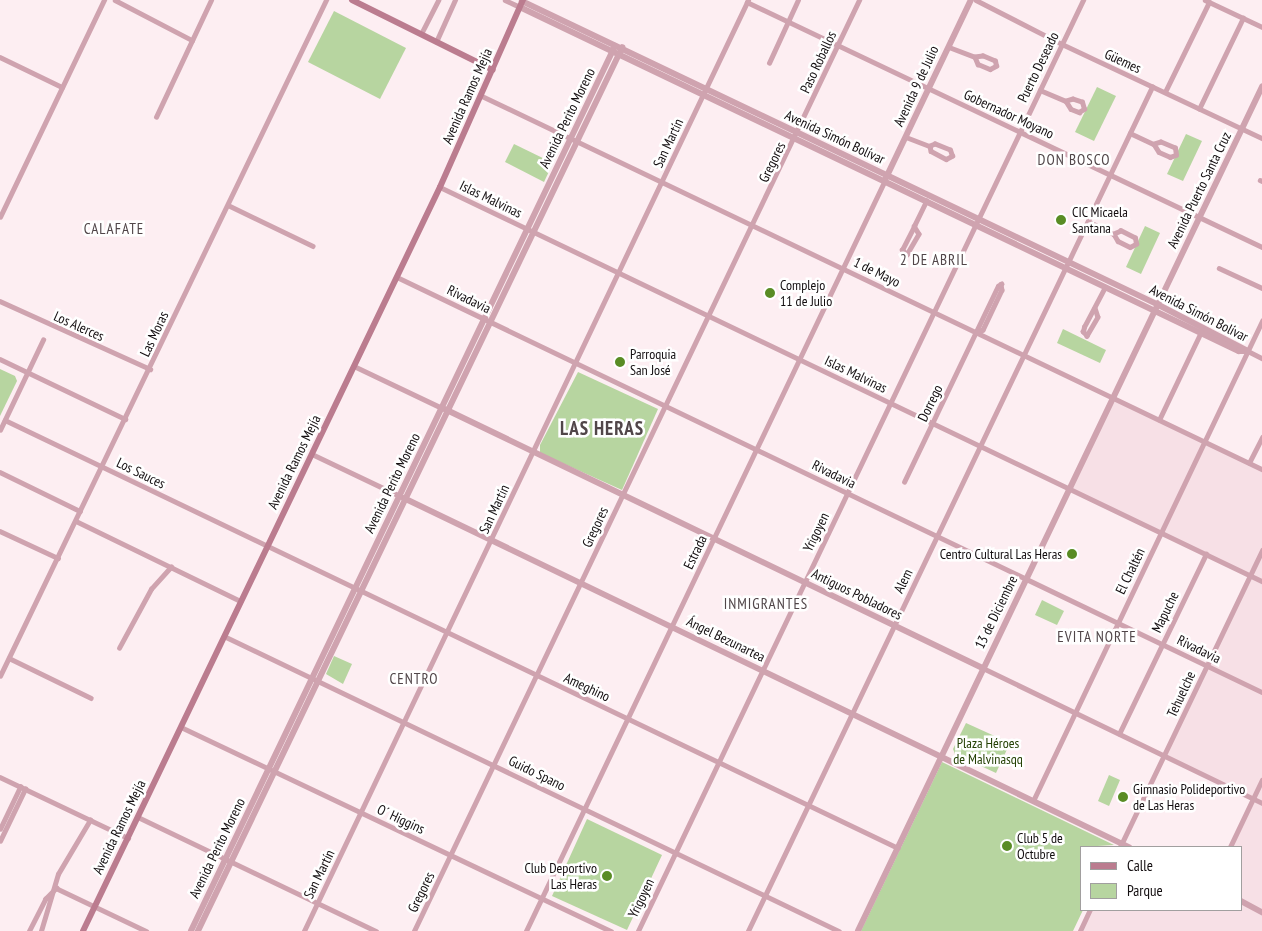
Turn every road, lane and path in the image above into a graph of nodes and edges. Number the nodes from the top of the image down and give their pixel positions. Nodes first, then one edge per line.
1 (104, 0) edge
2 (115, 0) edge
3 (211, 0) edge
4 (326, 0) edge
5 (352, 0) edge
6 (438, 0) edge
7 (455, 0) edge
8 (505, 0) edge
9 (798, 0) edge
10 (859, 0) edge
11 (971, 0) edge
12 (976, 0) edge
13 (1083, 0) edge
14 (748, 1) edge
15 (1207, 1) edge
16 (522, 3) edge
17 (1243, 18) junction
18 (788, 23) junction
19 (1262, 27) edge
20 (421, 34) junction
21 (192, 40) junction
22 (436, 42) junction
23 (1062, 44) junction
24 (838, 46) junction
25 (949, 46) junction
26 (617, 50) junction
27 (975, 57) junction
28 (0, 58) edge
29 (769, 63) dead end
30 (493, 70) junction
31 (62, 87) junction
32 (1152, 87) junction
33 (1262, 87) edge
34 (929, 89) junction
35 (1040, 90) junction
36 (704, 92) junction
37 (1165, 92) junction
38 (482, 96) junction
39 (1066, 100) dead end
40 (1200, 109) junction
41 (156, 117) dead end
42 (1242, 129) junction
43 (1020, 132) junction
44 (1130, 132) junction
45 (797, 136) junction
46 (906, 137) junction
47 (1262, 138) edge
48 (574, 140) junction
49 (1154, 144) junction
50 (930, 146) junction
51 (1110, 174) junction
52 (887, 176) junction
53 (662, 182) junction
54 (884, 182) junction
55 (440, 187) junction
56 (926, 201) junction
57 (228, 205) junction
58 (0, 217) edge
59 (1199, 217) junction
60 (1088, 221) junction
61 (977, 222) junction
62 (753, 226) junction
63 (914, 226) junction
64 (530, 230) junction
65 (1114, 234) junction
66 (313, 246) dead end
67 (1262, 248) edge
68 (1067, 265) junction
69 (1219, 268) dead end
70 (843, 269) junction
71 (618, 272) junction
72 (397, 277) junction
73 (1105, 286) junction
74 (1262, 288) edge
75 (0, 301) edge
76 (1156, 307) junction
77 (1094, 308) junction
78 (934, 312) junction
79 (710, 316) junction
80 (487, 320) junction
81 (1262, 321) edge
82 (1201, 332) junction
83 (977, 333) junction
84 (43, 340) dead end
85 (1248, 351) junction
86 (1023, 355) junction
87 (1262, 358) edge
88 (0, 359) edge
89 (800, 359) junction
90 (575, 362) junction
91 (354, 366) junction
92 (150, 369) junction
93 (28, 372) junction
94 (1113, 398) junction
95 (890, 403) junction
96 (667, 406) junction
97 (445, 409) junction
98 (125, 419) junction
99 (5, 420) junction
100 (1159, 420) junction
101 (932, 423) junction
102 (0, 430) edge
103 (1262, 437) edge
104 (1204, 442) junction
105 (980, 446) junction
106 (756, 449) junction
107 (532, 452) junction
108 (312, 454) junction
109 (1250, 463) junction
110 (102, 467) junction
111 (1262, 469) edge
112 (0, 472) edge
113 (904, 482) dead end
114 (1069, 489) junction
115 (847, 493) junction
116 (622, 495) junction
117 (402, 497) junction
118 (80, 511) junction
119 (76, 521) junction
120 (0, 530) edge
121 (1161, 533) junction
122 (937, 536) junction
123 (714, 539) junction
124 (492, 540) junction
125 (267, 547) junction
126 (1262, 550) edge
127 (1206, 554) junction
128 (58, 558) junction
129 (171, 567) junction
130 (1250, 576) junction
131 (1026, 578) junction
132 (804, 582) junction
133 (1262, 582) edge
134 (582, 584) junction
135 (358, 590) junction
136 (242, 601) junction
137 (1118, 623) junction
138 (894, 625) junction
139 (671, 627) junction
140 (448, 633) junction
141 (224, 636) junction
142 (1162, 644) junction
143 (119, 648) dead end
144 (9, 658) junction
145 (1207, 665) junction
146 (984, 668) junction
147 (762, 671) junction
148 (0, 676) edge
149 (537, 676) junction
150 (315, 680) junction
151 (1262, 692) edge
152 (90, 698) dead end
153 (1075, 712) junction
154 (852, 714) junction
155 (627, 719) junction
156 (404, 722) junction
157 (181, 727) junction
158 (1119, 734) junction
159 (1164, 755) junction
160 (941, 757) junction
161 (718, 762) junction
162 (494, 765) junction
163 (272, 770) junction
164 (0, 777) edge
165 (1262, 780) edge
166 (23, 788) junction
167 (1253, 799) junction
168 (1033, 801) junction
169 (1262, 803) edge
170 (808, 805) junction
171 (584, 809) junction
172 (361, 812) junction
173 (138, 817) junction
174 (90, 820) junction
175 (0, 829) edge
176 (128, 838) junction
177 (0, 841) edge
178 (1121, 846) edge
179 (1230, 846) edge
180 (898, 848) junction
181 (675, 852) junction
182 (451, 855) junction
183 (229, 860) junction
184 (56, 888) junction
185 (765, 895) junction
186 (542, 898) junction
187 (1242, 902) edge
188 (318, 903) junction
189 (95, 906) junction
190 (1090, 911) edge
191 (1262, 912) edge
192 (28, 931) edge
193 (41, 931) edge
194 (83, 931) edge
195 (146, 931) edge
196 (191, 931) edge
197 (198, 931) edge
198 (304, 931) edge
199 (376, 931) edge
200 (414, 931) edge
201 (526, 931) edge
202 (611, 931) edge
203 (638, 931) edge
204 (748, 931) edge
205 (840, 931) edge
206 (858, 931) edge
207 (1080, 931) edge

1 - 31 street
2 - 21 street
3 - 21 street
4 - 57 street, Las Moras
5 - 20 main road
6 - 20 street
7 - 22 street
8 - 16 street
9 - 18 street
10 - 24 street, Paso Roballos
11 - 25 street, Avenida 9 de Julio
12 - 23 street, Güemes
13 - 23 street, Puerto Deseado
14 - 18 street, Gobernador Moyano
14 - 36 street, San Martín
15 - 17 street
15 - 37 street
16 - 26 street, Avenida Simón Bolívar
16 - 30 main road, Avenida Ramos Mejía
17 - 19 street
17 - 40 street
18 - 24 street, Gobernador Moyano
18 - 29 street
20 - 22 main road
21 - 41 street
22 - 30 main road
23 - 32 street, Güemes
23 - 35 street, Puerto Deseado
24 - 34 street, Gobernador Moyano
24 - 45 street, Paso Roballos
25 - 27 street
25 - 34 street, Avenida 9 de Julio
26 - 36 street, Avenida Simón Bolívar
26 - 48 street, Avenida Perito Moreno
27 - 27 street
28 - 31 street
30 - 38 main road, Avenida Ramos Mejía
31 - 58 street
32 - 37 street, Güemes
32 - 44 street, Alem
33 - 42 street, Avenida Puerto Santa Cruz
34 - 43 street, Gobernador Moyano
34 - 46 street, Avenida 9 de Julio
35 - 39 street
35 - 43 street, Puerto Deseado
36 - 45 street, Avenida Simón Bolívar
36 - 53 street, San Martín
37 - 40 street, Güemes
38 - 48 street, 1 de Mayo
38 - 55 main road, Avenida Ramos Mejía
40 - 42 street, Güemes
42 - 47 street, Güemes
42 - 59 street, Avenida Puerto Santa Cruz
43 - 51 street, Gobernador Moyano
43 - 61 street, Puerto Deseado
44 - 49 street
44 - 51 street, Alem
45 - 52 street, Avenida Simón Bolívar
45 - 54 street, Avenida Simón Bolívar
45 - 62 street, Gregores
46 - 50 street
46 - 52 street, Avenida 9 de Julio
48 - 53 street, 1 de Mayo
48 - 64 street, Avenida Perito Moreno
49 - 49 street
50 - 50 street
51 - 59 street, Gobernador Moyano
51 - 60 street, Alem
52 - 54 street, Avenida 9 de Julio
52 - 61 street, Avenida Simón Bolívar
53 - 62 street, 1 de Mayo
53 - 71 street, San Martín
54 - 56 street, Avenida Simón Bolívar
54 - 70 street, Estrada
55 - 64 street, Islas Malvinas
55 - 72 main road, Avenida Ramos Mejía
56 - 61 street, Avenida Simón Bolívar
56 - 63 street
57 - 66 street
57 - 92 street, Las Moras
59 - 67 street, Gobernador Moyano
59 - 76 street, Avenida Puerto Santa Cruz
60 - 65 street
60 - 68 street, Alem
61 - 68 street, Avenida Simón Bolívar
61 - 78 street, Yrigoyen
62 - 70 street, 1 de Mayo
62 - 79 street, Gregores
63 - 63 street
64 - 71 street, Islas Malvinas
64 - 80 street, Avenida Perito Moreno
65 - 65 street
68 - 73 street, Avenida Simón Bolívar
68 - 76 street, Avenida Simón Bolívar
68 - 86 street, Alem
69 - 74 street
70 - 78 street, 1 de Mayo
70 - 89 street, Estrada
71 - 79 street, Islas Malvinas
71 - 90 street, San Martín
72 - 80 street, Rivadavia
72 - 91 main road, Avenida Ramos Mejía
73 - 76 street, Avenida Simón Bolívar
73 - 77 street
75 - 92 street, Los Alerces
76 - 82 street, Avenida Simón Bolívar
76 - 85 street, Avenida Simón Bolívar
76 - 94 street, 13 de Diciembre
77 - 77 street
78 - 83 street, 1 de Mayo
78 - 95 street, Yrigoyen
79 - 89 street, Islas Malvinas
79 - 96 street, Gregores
80 - 90 street, Rivadavia
80 - 97 street, Avenida Perito Moreno
81 - 85 street, El Chaltén
82 - 85 street, Avenida Simón Bolívar
82 - 100 street
83 - 83 street, Dorrego
83 - 86 street, 1 de Mayo
83 - 101 street, Dorrego
84 - 93 street
85 - 87 street
85 - 104 street, El Chaltén
86 - 94 street, 1 de Mayo
86 - 105 street, Alem
88 - 93 street
89 - 95 street, Islas Malvinas
89 - 106 street, Estrada
90 - 96 street, Rivadavia
90 - 107 street, San Martín
91 - 97 street
91 - 108 main road, Avenida Ramos Mejía
92 - 98 street, Las Moras
93 - 98 street
93 - 99 street
94 - 100 street, 1 de Mayo
94 - 114 street, 13 de Diciembre
95 - 101 street, Islas Malvinas
95 - 115 street, Yrigoyen
96 - 106 street, Rivadavia
96 - 116 street, Gregores
97 - 107 street, Antiguos Pobladores
97 - 117 street, Avenida Perito Moreno
98 - 110 street, Las Moras
99 - 102 street
99 - 110 street, Los Sauces
100 - 104 street, 1 de Mayo
101 - 105 street, Islas Malvinas
101 - 113 street, Dorrego
103 - 109 street
104 - 109 street, 1 de Mayo
104 - 121 street, El Chaltén
105 - 114 street, Islas Malvinas
105 - 122 street, Alem
106 - 115 street, Rivadavia
106 - 123 street, Estrada
107 - 116 street, Antiguos Pobladores
107 - 124 street, San Martín
108 - 117 street, Ángel Bezunartea
108 - 125 main road, Avenida Ramos Mejía
109 - 111 street, 1 de Mayo
110 - 118 street, Las Moras
110 - 125 street, Los Sauces
112 - 118 street
114 - 121 street, Islas Malvinas
114 - 131 street, 13 de Diciembre
115 - 122 street, Rivadavia
115 - 132 street, Yrigoyen
116 - 123 street, Antiguos Pobladores
116 - 134 street, Gregores
117 - 124 street, Ángel Bezunartea
117 - 135 street, Avenida Perito Moreno
118 - 119 street, Las Moras
119 - 128 street, Las Moras
119 - 129 street
120 - 128 street
121 - 127 street, Islas Malvinas
121 - 137 street, El Chaltén
122 - 131 street, Rivadavia
122 - 138 street, Alem
123 - 132 street, Antiguos Pobladores
123 - 139 street, Estrada
124 - 134 street, Ángel Bezunartea
124 - 140 street, San Martín
125 - 135 street, Ameghino
125 - 136 main road, Avenida Ramos Mejía
126 - 130 street, Tehuelche
127 - 130 street, Islas Malvinas
127 - 142 street, Mapuche
128 - 144 street, Las Moras
129 - 136 street
129 - 143 street
130 - 133 street, Islas Malvinas
130 - 145 street, Tehuelche
131 - 137 street, Rivadavia
131 - 146 street, 13 de Diciembre
132 - 138 street, Antiguos Pobladores
132 - 147 street, Yrigoyen
134 - 139 street, Ángel Bezunartea
134 - 149 street, Gregores
135 - 140 street, Ameghino
135 - 150 street, Avenida Perito Moreno
136 - 141 main road, Avenida Ramos Mejía
137 - 142 street, Rivadavia
137 - 153 street, El Chaltén
138 - 146 street, Antiguos Pobladores
138 - 154 street, Alem
139 - 147 street, Ángel Bezunartea
139 - 155 street, Estrada
140 - 149 street, Ameghino
140 - 156 street, San Martín
141 - 150 street, Guido Spano
141 - 157 main road, Avenida Ramos Mejía
142 - 145 street, Rivadavia
142 - 158 street, Mapuche
144 - 148 street, Las Moras
144 - 152 street
145 - 151 street, Rivadavia
145 - 159 street, Tehuelche
146 - 153 street, Antiguos Pobladores
146 - 160 street, 13 de Diciembre
147 - 154 street, Ángel Bezunartea
147 - 161 street, Yrigoyen
149 - 155 street, Ameghino
149 - 162 street, Gregores
150 - 156 street, Guido Spano
150 - 163 street, Avenida Perito Moreno
153 - 158 street, Antiguos Pobladores
153 - 168 street, El Chaltén
154 - 160 street, Ángel Bezunartea
154 - 170 street, Alem
155 - 161 street, Ameghino
155 - 171 street, Estrada
156 - 162 street, Guido Spano
156 - 172 street, San Martín
157 - 163 street, O´ Higgins
157 - 173 main road, Avenida Ramos Mejía
158 - 159 street, Antiguos Pobladores
159 - 167 street, Antiguos Pobladores
159 - 178 street, Tehuelche
160 - 168 street, Ángel Bezunartea
160 - 180 street, 13 de Diciembre
161 - 170 street, Ameghino
161 - 181 street, Yrigoyen
162 - 171 street, Guido Spano
162 - 182 street, Gregores
163 - 172 street, O´ Higgins
163 - 183 street, Avenida Perito Moreno
164 - 166 street
165 - 167 street
166 - 174 street
166 - 175 street
166 - 177 street
167 - 169 street, Antiguos Pobladores
167 - 179 street
168 - 178 street, Ángel Bezunartea
170 - 180 street, Ameghino
170 - 185 street, Alem
171 - 181 street, Guido Spano
171 - 186 street, Estrada
172 - 182 street, O´ Higgins
172 - 188 street, San Martín
173 - 176 main road, Avenida Ramos Mejía
173 - 183 street
174 - 176 street
174 - 184 street
176 - 189 main road, Avenida Ramos Mejía
180 - 206 street, 13 de Diciembre
181 - 185 street, Guido Spano
181 - 203 street, Yrigoyen
182 - 186 street, O´ Higgins
182 - 200 street, Gregores
183 - 188 street
183 - 196 street, Avenida Perito Moreno
183 - 197 street, Avenida Perito Moreno
184 - 189 street
184 - 192 street
184 - 193 street
185 - 204 street, Alem
185 - 205 street, Guido Spano
186 - 201 street, Estrada
186 - 202 street, O´ Higgins
187 - 191 street
188 - 198 street, San Martín
188 - 199 street
189 - 194 main road, Avenida Ramos Mejía
189 - 195 street
190 - 207 street

